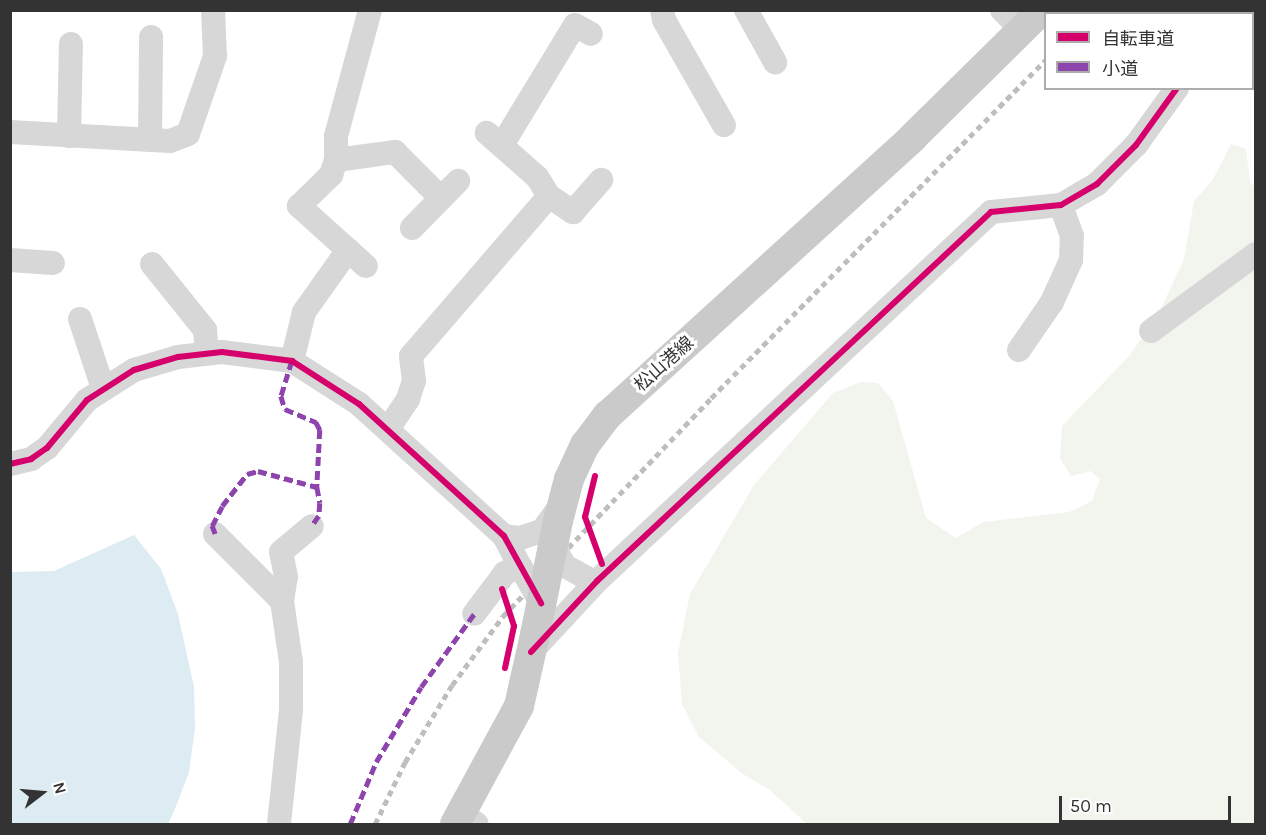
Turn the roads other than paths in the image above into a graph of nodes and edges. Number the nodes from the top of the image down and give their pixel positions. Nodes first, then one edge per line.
1 (213, 10) edge
2 (370, 10) edge
3 (662, 10) edge
4 (746, 10) edge
5 (1022, 17) edge
6 (591, 34) dead end
7 (151, 38) dead end
8 (71, 44) dead end
9 (775, 62) dead end
10 (1176, 90) edge
11 (724, 125) dead end
12 (10, 132) edge
13 (69, 136) junction
14 (150, 140) junction
15 (336, 160) junction
16 (601, 180) dead end
17 (549, 196) junction
18 (1061, 205) junction
19 (412, 228) dead end
20 (348, 250) junction
21 (1256, 254) edge
22 (10, 261) edge
23 (53, 263) dead end
24 (152, 264) dead end
25 (366, 266) dead end
26 (80, 319) dead end
27 (1150, 331) dead end
28 (1018, 350) dead end
29 (207, 353) junction
30 (292, 361) junction
31 (103, 388) junction
32 (388, 429) junction
33 (10, 464) edge
34 (559, 517) junction
35 (312, 526) dead end
36 (215, 534) dead end
37 (504, 536) junction
38 (520, 566) junction
39 (593, 580) junction
40 (282, 601) junction
41 (542, 603) junction
42 (474, 614) dead end
43 (533, 644) junction
44 (465, 821) edge
45 (279, 825) edge

1 - 14 street
2 - 15 street
3 - 11 street
4 - 9 street
5 - 34 main road, 松山港線
6 - 17 street
7 - 14 street
8 - 13 street
10 - 18 street
12 - 13 street
13 - 14 street
15 - 19 street
15 - 20 street
16 - 17 street
17 - 32 street
18 - 28 street
18 - 39 street
20 - 25 street
20 - 30 street
21 - 27 street
22 - 23 street
24 - 29 street
26 - 31 street
29 - 30 street
29 - 31 street
30 - 32 street
31 - 33 street
32 - 37 street
34 - 37 street
34 - 39 street, bridge
34 - 41 main road, 松山港線, bridge
35 - 40 street
36 - 40 street
37 - 38 street
38 - 41 street, bridge
38 - 42 street
39 - 43 street
40 - 45 street
41 - 43 main road, 松山港線, bridge
43 - 44 main road, 松山港線

